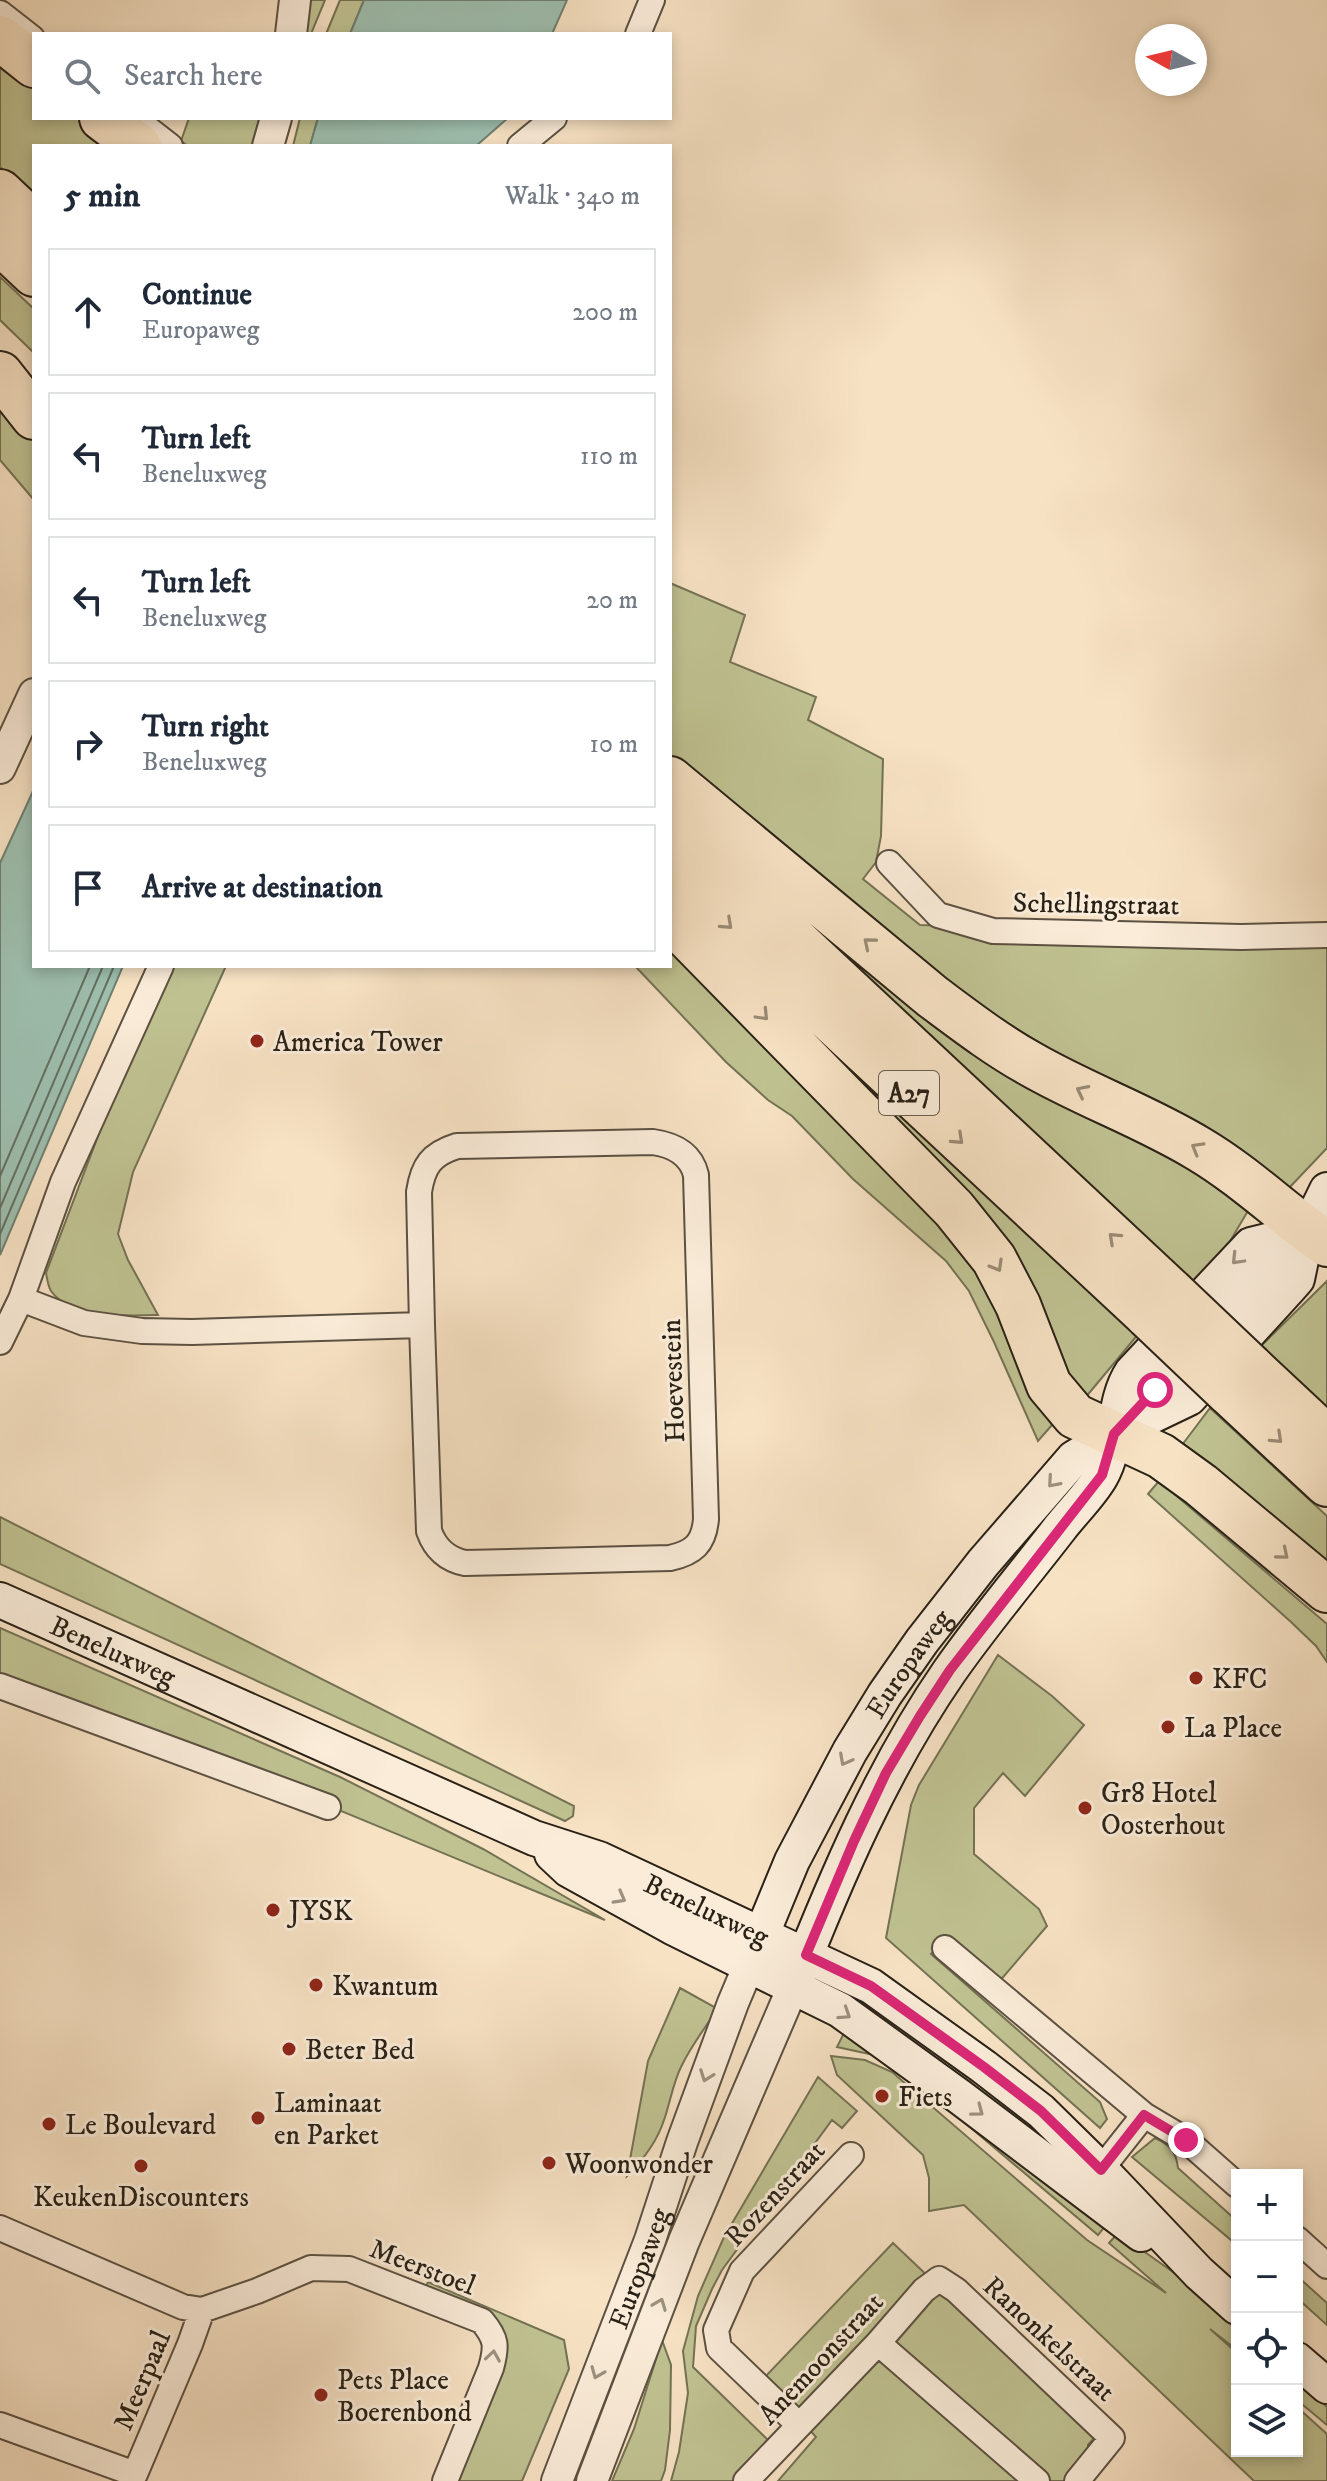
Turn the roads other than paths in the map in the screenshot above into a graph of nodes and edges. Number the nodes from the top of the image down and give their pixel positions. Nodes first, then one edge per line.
1 (295, 0) edge
2 (652, 0) edge
3 (0, 13) edge
4 (291, 32) edge
5 (639, 32) edge
6 (32, 37) edge
7 (0, 38) edge
8 (32, 63) edge
9 (105, 120) edge
10 (137, 120) edge
11 (275, 120) edge
12 (552, 120) edge
13 (136, 144) edge
14 (167, 144) edge
15 (269, 144) edge
16 (522, 144) edge
17 (0, 192) edge
18 (32, 222) edge
19 (0, 242) edge
20 (32, 272) edge
21 (0, 374) edge
22 (32, 414) edge
23 (32, 698) edge
24 (0, 768) edge
25 (672, 781) edge
26 (672, 825) edge
27 (889, 863) dead end
28 (672, 872) edge
29 (672, 921) edge
30 (1327, 935) edge
31 (160, 968) edge
32 (1327, 1190) edge
33 (1320, 1231) edge
34 (21, 1299) junction
35 (1160, 1304) junction
36 (422, 1325) junction
37 (0, 1342) edge
38 (1240, 1379) junction
39 (1114, 1434) junction
40 (1327, 1438) edge
41 (1327, 1484) edge
42 (1327, 1590) edge
43 (0, 1600) edge
44 (0, 1686) edge
45 (328, 1807) dead end
46 (945, 1948) dead end
47 (755, 1950) junction
48 (806, 1955) junction
49 (793, 1987) junction
50 (1144, 2115) junction
51 (851, 2155) dead end
52 (1092, 2180) junction
53 (1231, 2180) edge
54 (0, 2228) edge
55 (1299, 2241) edge
56 (1327, 2266) edge
57 (939, 2279) joint
58 (1231, 2302) edge
59 (202, 2310) junction
60 (878, 2343) junction
61 (1303, 2365) edge
62 (1327, 2386) edge
63 (799, 2425) junction
64 (2, 2431) edge
65 (146, 2477) edge
66 (445, 2481) edge
67 (557, 2481) edge
68 (592, 2481) edge
69 (746, 2481) edge
70 (1037, 2481) edge
71 (1077, 2481) edge

1 - 4 street
2 - 5 street
3 - 6 street
7 - 8 highway
9 - 13 highway
10 - 14 street
11 - 15 street
12 - 16 street
17 - 18 highway
19 - 20 highway
21 - 22 highway
23 - 24 street
33 -> 25 highway
35 -> 26 highway, A27
27 - 30 street, Schellingstraat
28 -> 35 highway, A27
29 -> 39 highway, A27
31 - 34 street
32 - 33 main road
33 - 39 main road, Europaweg
33 - 39 main road, Europaweg
34 - 36 street
34 - 37 street
35 - 38 highway, A27, bridge
36 - 36 street, Hoevestein
38 - 40 highway, A27
38 -> 41 highway, A27
39 -> 42 highway, A27
39 -> 47 main road, Europaweg
39 - 48 main road, Europaweg
43 - 47 main road, Beneluxweg
44 - 45 street
46 - 50 street
47 - 48 main road, Beneluxweg
47 - 49 main road, Beneluxweg
47 -> 67 street, Europaweg
48 - 49 main road, Europaweg
48 - 52 main road, Beneluxweg
49 -> 52 main road, Beneluxweg
68 -> 49 street, Europaweg
50 - 52 street
50 - 53 street
51 - 63 street, Rozenstraat
52 - 58 main road, Beneluxweg
54 - 59 street
55 - 56 street
57 - 60 street, Anemoonstraat
57 - 71 street, Ranonkelstraat
59 - 65 street, Meerpaal
66 -> 59 street, Meerstoel
60 - 63 street, Anemoonstraat
60 - 70 street
61 - 62 main road
63 - 69 street, Anemoonstraat
64 - 65 street, Meerpaal

